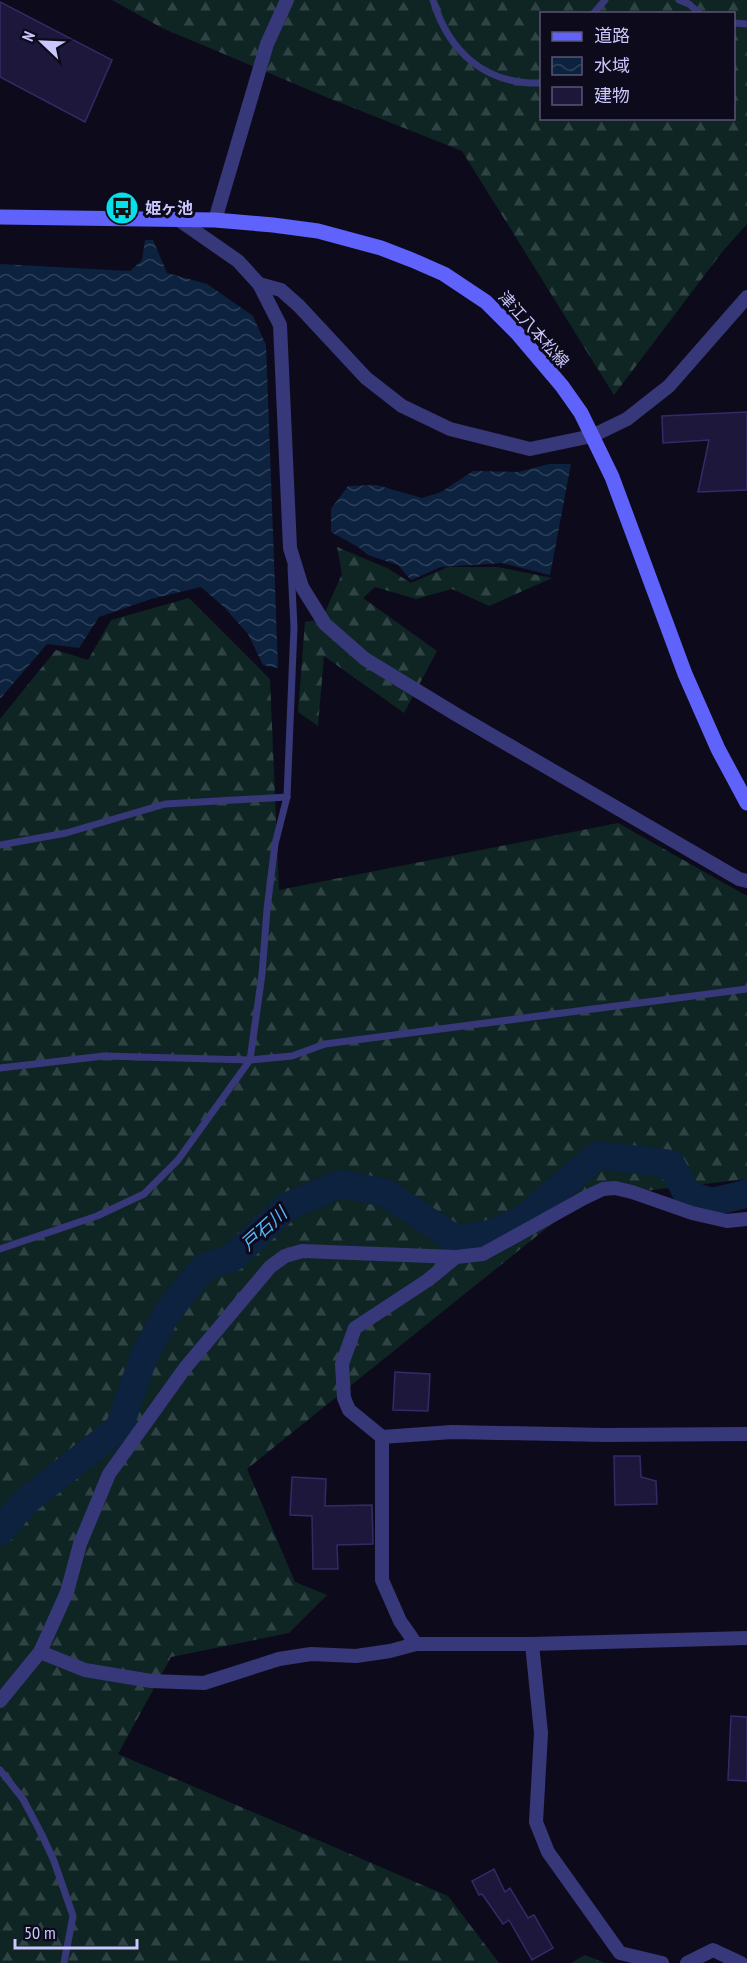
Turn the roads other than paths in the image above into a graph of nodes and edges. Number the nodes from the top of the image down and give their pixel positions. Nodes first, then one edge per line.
1 (287, 0) edge
2 (433, 0) edge
3 (605, 0) edge
4 (679, 0) edge
5 (595, 12) edge
6 (698, 12) edge
7 (540, 83) edge
8 (0, 217) edge
9 (179, 220) junction
10 (215, 220) junction
11 (258, 284) junction
12 (747, 297) edge
13 (592, 436) junction
14 (290, 548) junction
15 (287, 797) junction
16 (747, 803) edge
17 (0, 845) edge
18 (747, 881) edge
19 (747, 989) edge
20 (250, 1060) junction
21 (0, 1068) edge
22 (747, 1220) edge
23 (0, 1249) edge
24 (456, 1257) junction
25 (747, 1434) edge
26 (382, 1437) junction
27 (747, 1638) edge
28 (416, 1644) junction
29 (532, 1644) junction
30 (40, 1652) junction
31 (0, 1701) edge
32 (0, 1770) edge
33 (64, 1963) edge
34 (662, 1963) edge
35 (687, 1963) edge
36 (741, 1963) edge

1 - 10 street
2 - 7 lane
3 - 5 lane
4 - 6 lane
8 - 9 main road, 津江八本松線
9 - 10 main road, 津江八本松線
9 - 11 street
10 - 13 main road, 津江八本松線
11 - 13 street
11 - 14 street
12 - 13 street
13 - 16 main road, 津江八本松線
14 - 15 lane
14 - 18 street
15 - 17 lane
15 - 20 lane
19 - 20 lane
20 - 21 lane
20 - 23 lane
22 - 24 street
24 - 26 street
24 - 30 street
25 - 26 street
26 - 28 street
27 - 29 street
28 - 29 street
28 - 30 street
29 - 34 street
30 - 31 street
32 - 33 lane
35 - 36 street

